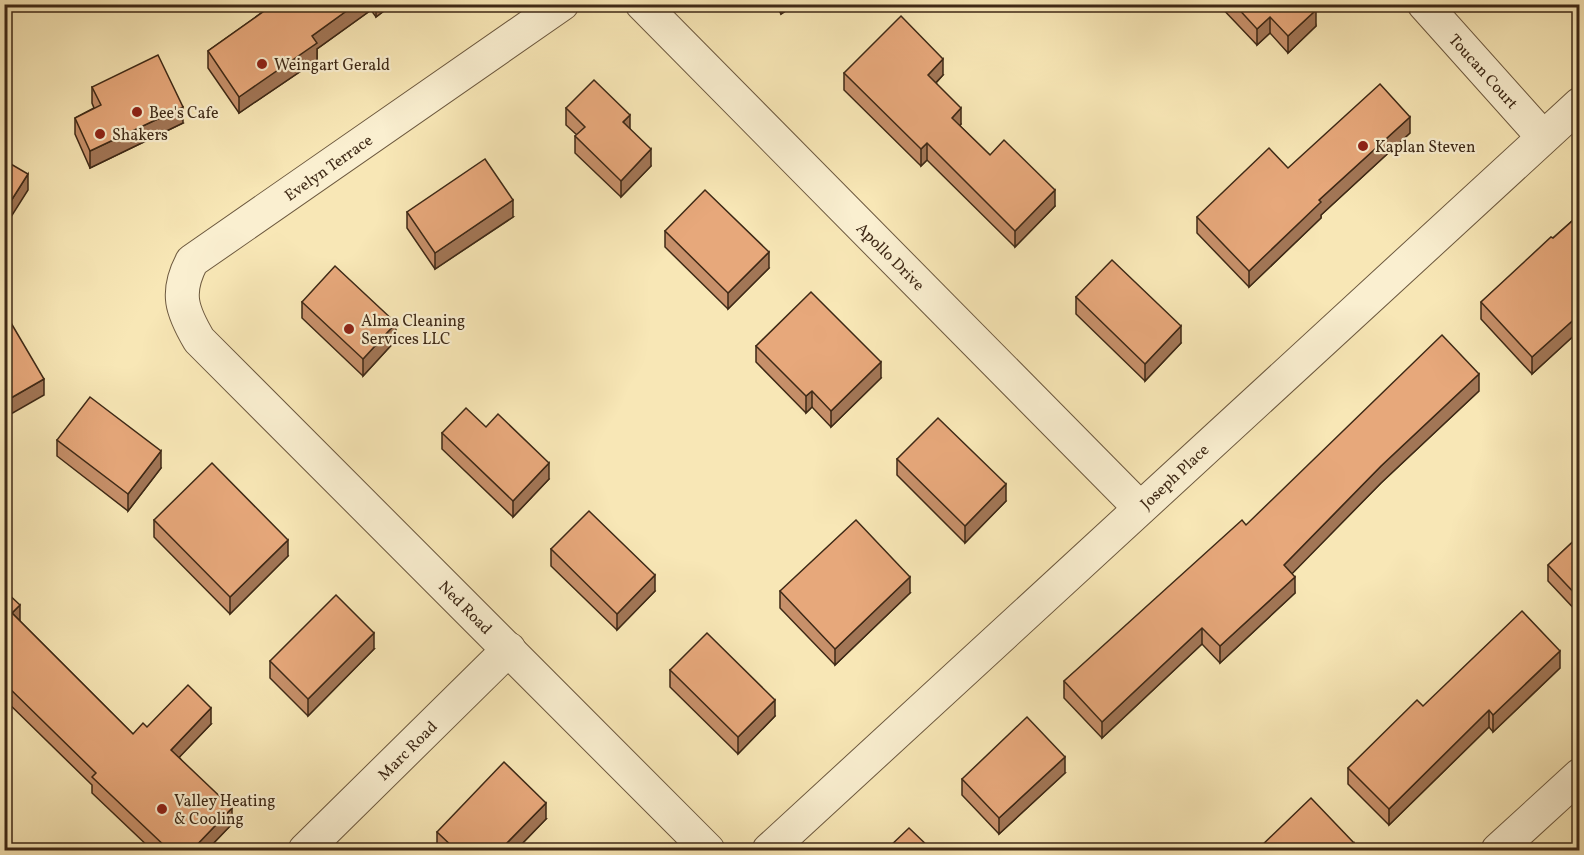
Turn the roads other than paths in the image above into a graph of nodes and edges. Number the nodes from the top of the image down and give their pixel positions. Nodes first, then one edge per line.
1 (562, 4) edge
2 (642, 4) edge
3 (1424, 4) edge
4 (1580, 104) edge
5 (1543, 137) junction
6 (223, 364) joint
7 (1140, 508) junction
8 (509, 649) junction
9 (1580, 775) edge
10 (305, 850) edge
11 (708, 850) edge
12 (770, 850) edge
13 (1498, 850) edge

1 - 6 street, Evelyn Terrace
2 - 7 street, Apollo Drive
3 - 5 street, Toucan Court
4 - 5 street, Joseph Place
5 - 7 street, Joseph Place
6 - 8 street, Ned Road
7 - 12 street, Joseph Place
8 - 10 street, Marc Road
8 - 11 street, Ned Road
9 - 13 street

